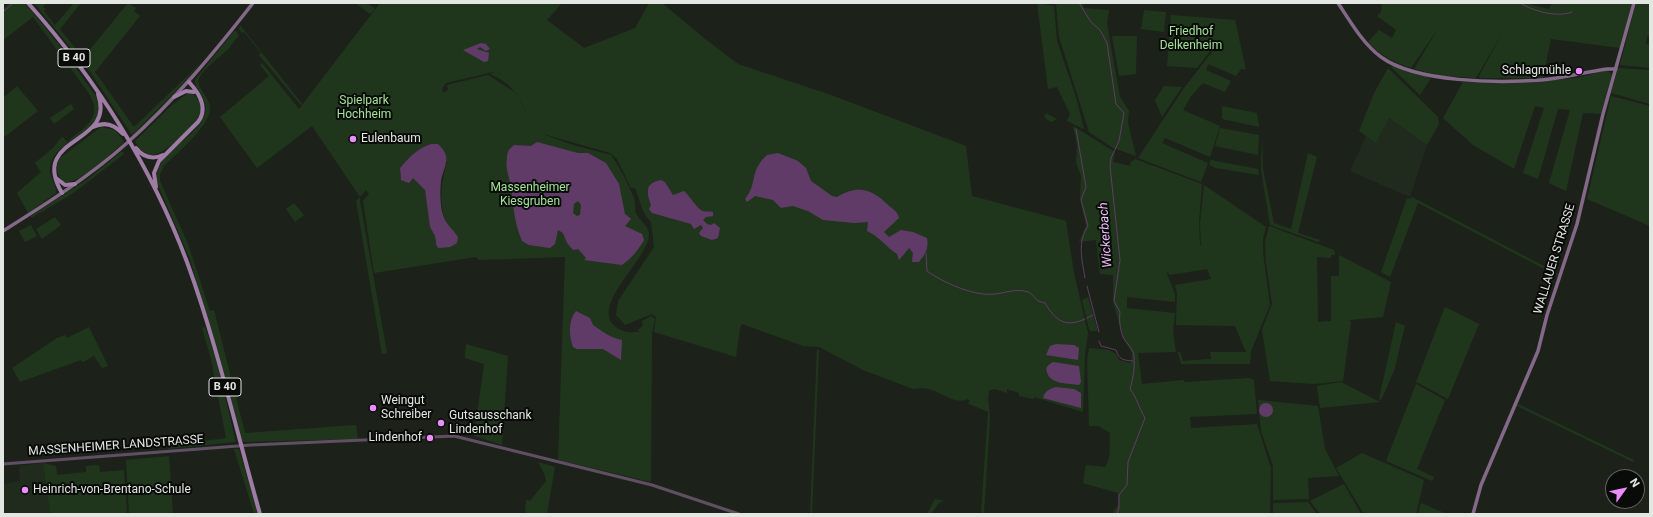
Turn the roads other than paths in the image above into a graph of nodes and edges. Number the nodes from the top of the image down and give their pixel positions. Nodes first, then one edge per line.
1 (28, 3) edge
2 (253, 3) edge
3 (1338, 3) edge
4 (1634, 3) edge
5 (1616, 69) junction
6 (189, 82) junction
7 (96, 88) junction
8 (194, 92) junction
9 (199, 96) junction
10 (174, 97) junction
11 (92, 128) junction
12 (127, 137) junction
13 (131, 144) junction
14 (167, 153) junction
15 (55, 176) junction
16 (59, 181) junction
17 (75, 184) junction
18 (156, 192) junction
19 (63, 193) junction
20 (3, 231) edge
21 (3, 464) edge
22 (260, 514) edge
23 (739, 514) edge
24 (1473, 514) edge

1 - 7 main road, B 40
2 - 6 main road
3 - 5 main road
4 - 5 main road, WALLAUER STRASSE
5 - 24 main road, WALLAUER STRASSE
6 - 8 main road
6 - 9 main road
6 - 10 main road
7 - 11 main road
7 - 12 main road, B 40
8 - 9 main road
8 - 10 main road
9 - 14 main road
10 - 17 main road
11 - 13 main road
11 - 15 main road
12 - 13 main road, B 40
12 - 14 main road
13 - 18 main road, B 40
14 - 18 main road
15 - 16 main road
15 - 19 main road
16 - 17 main road
16 - 19 main road
17 - 19 main road
18 - 22 main road, B 40
19 - 20 main road
21 - 23 street, MASSENHEIMER LANDSTRASSE

